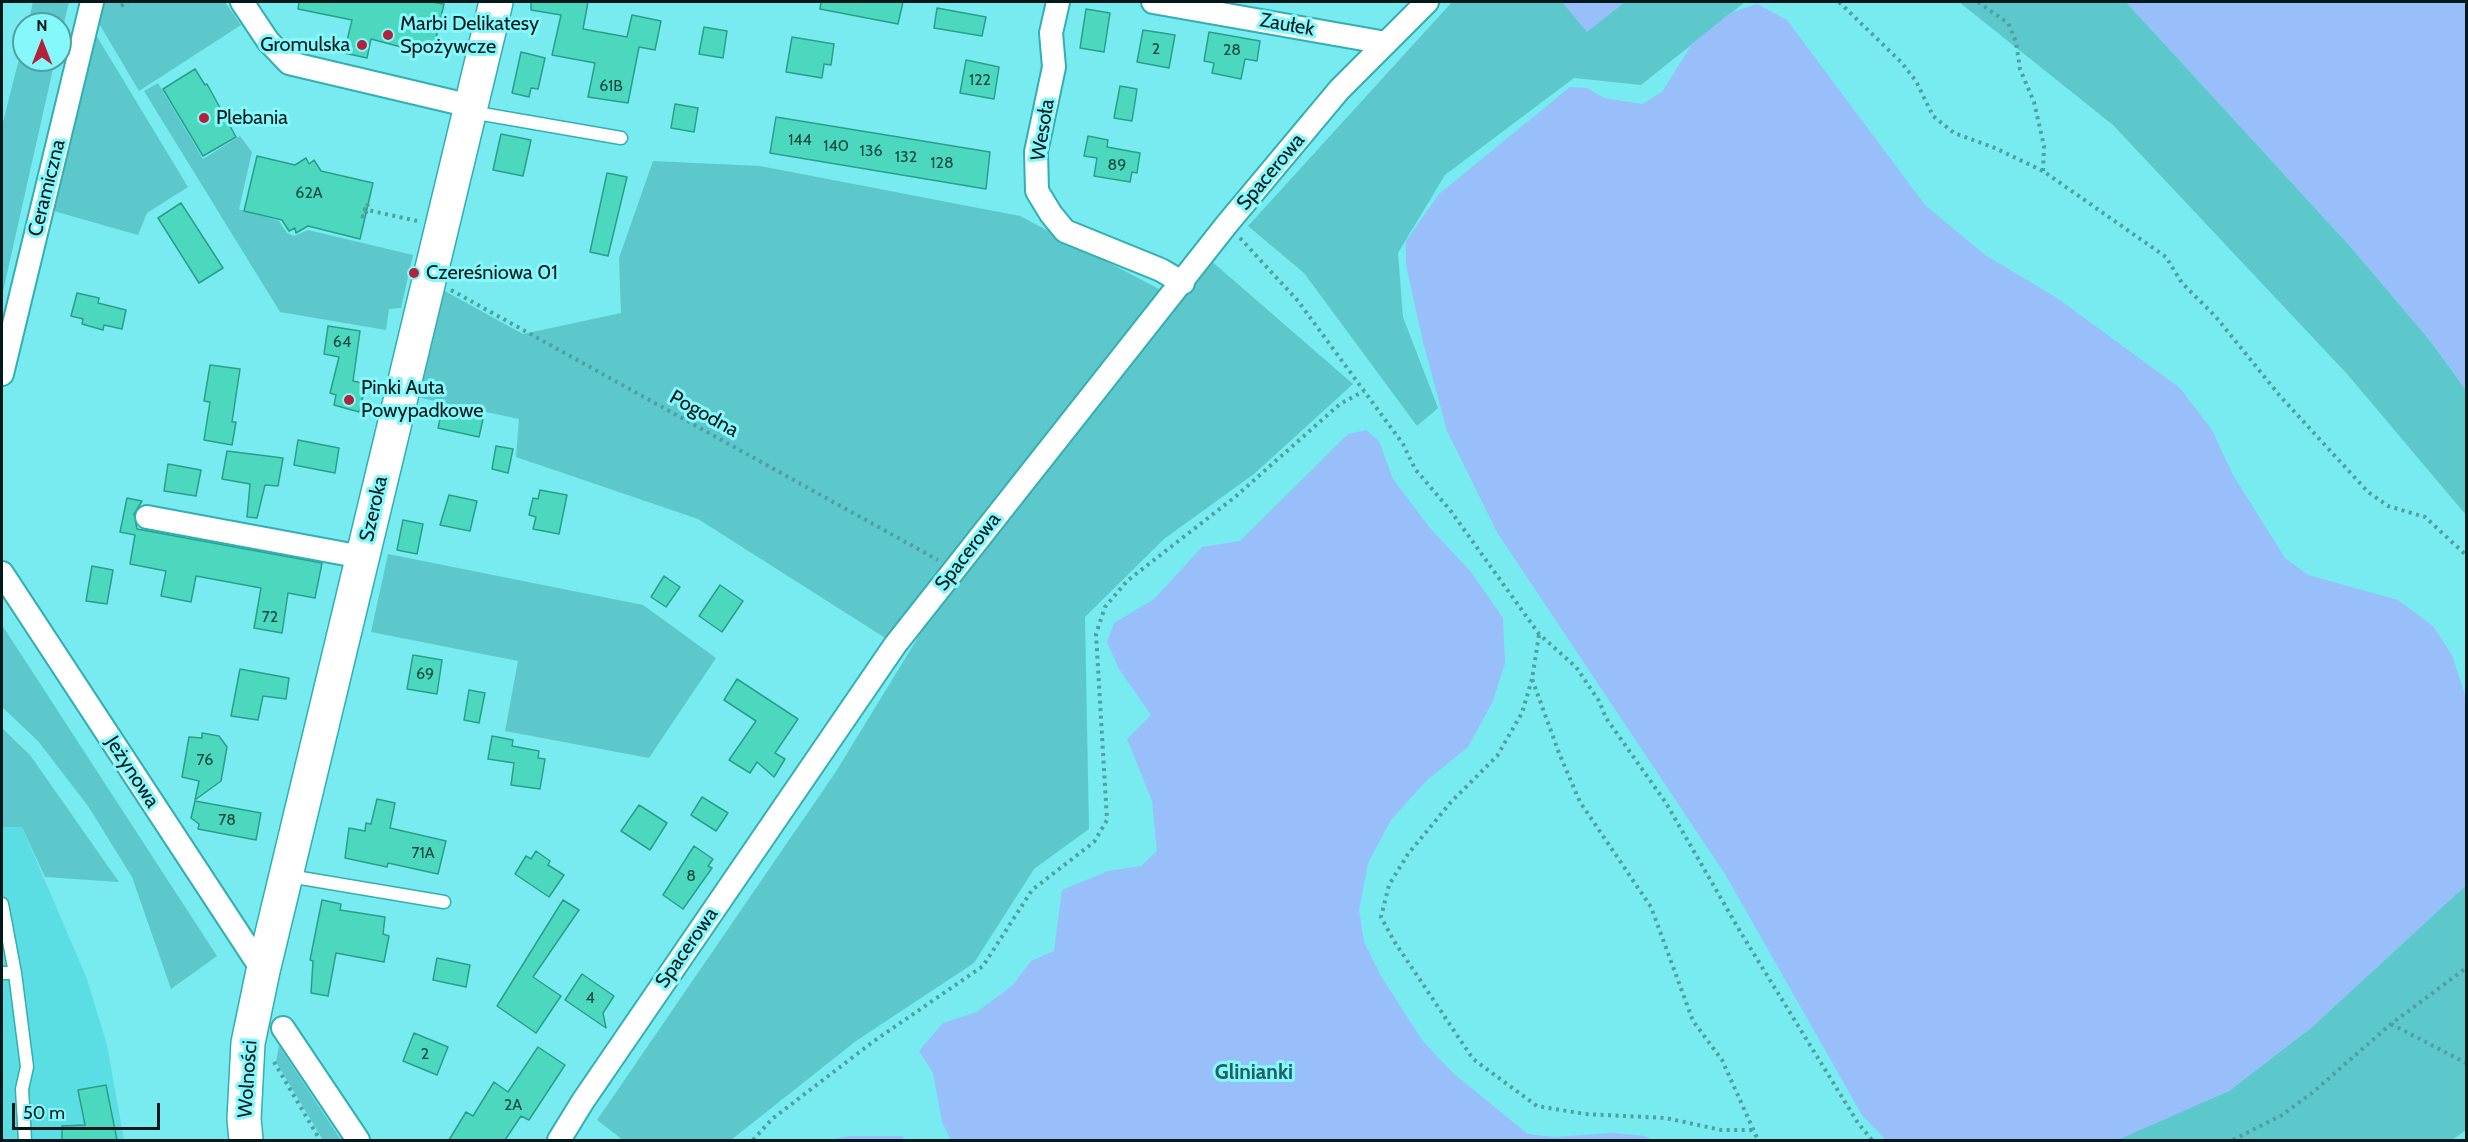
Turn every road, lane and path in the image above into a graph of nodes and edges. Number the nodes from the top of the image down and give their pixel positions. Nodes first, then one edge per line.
1 (92, 2) edge
2 (128, 2) edge
3 (242, 2) edge
4 (496, 2) edge
5 (1058, 2) edge
6 (1153, 2) edge
7 (1427, 2) edge
8 (1839, 2) edge
9 (1978, 2) edge
10 (121, 6) dead end
11 (1386, 43) junction
12 (470, 109) junction
13 (621, 138) dead end
14 (2043, 171) junction
15 (364, 202) dead end
16 (365, 209) junction
17 (361, 216) dead end
18 (424, 222) dead end
19 (1227, 224) junction
20 (1183, 283) junction
21 (440, 285) dead end
22 (2, 374) edge
23 (1364, 391) junction
24 (147, 517) dead end
25 (2466, 555) edge
26 (362, 557) junction
27 (954, 570) junction
28 (2, 573) edge
29 (1539, 634) junction
30 (1532, 679) junction
31 (286, 875) junction
32 (444, 902) dead end
33 (2, 904) edge
34 (2466, 968) edge
35 (263, 971) junction
36 (15, 973) junction
37 (2, 974) edge
38 (268, 1022) junction
39 (2391, 1024) junction
40 (272, 1058) dead end
41 (2466, 1063) edge
42 (1753, 1130) junction
43 (25, 1140) edge
44 (246, 1140) edge
45 (320, 1140) edge
46 (358, 1140) edge
47 (559, 1140) edge
48 (753, 1140) edge
49 (1758, 1140) edge
50 (1872, 1140) edge
51 (2233, 1140) edge

1 - 22 street, Ceramiczna
2 - 10 path
3 - 12 street
4 - 12 street, Szeroka
5 - 20 street, Wesoła
6 - 11 street, Zaułek
7 - 11 street, Spacerowa
8 - 14 path
9 - 14 path
11 - 19 street, Spacerowa
12 - 13 lane
12 - 26 street, Szeroka
14 - 25 path
15 - 16 path
16 - 17 path
16 - 18 path
19 - 20 street, Spacerowa
19 - 23 path
20 - 27 street, Spacerowa
21 - 27 path, Pogodna
23 - 29 path
23 - 48 path
24 - 26 street
26 - 31 street, Szeroka
27 - 47 street, Spacerowa
28 - 35 street, Jeżynowa
29 - 30 path
29 - 50 path
30 - 42 path
30 - 42 path
31 - 32 lane
31 - 35 street, Szeroka
33 - 36 lane
34 - 39 path
35 - 38 street, Szeroka
36 - 37 lane
36 - 43 lane
38 - 44 street, Wolności
38 - 46 street
39 - 41 path
39 - 51 path
40 - 45 path
42 - 49 path

